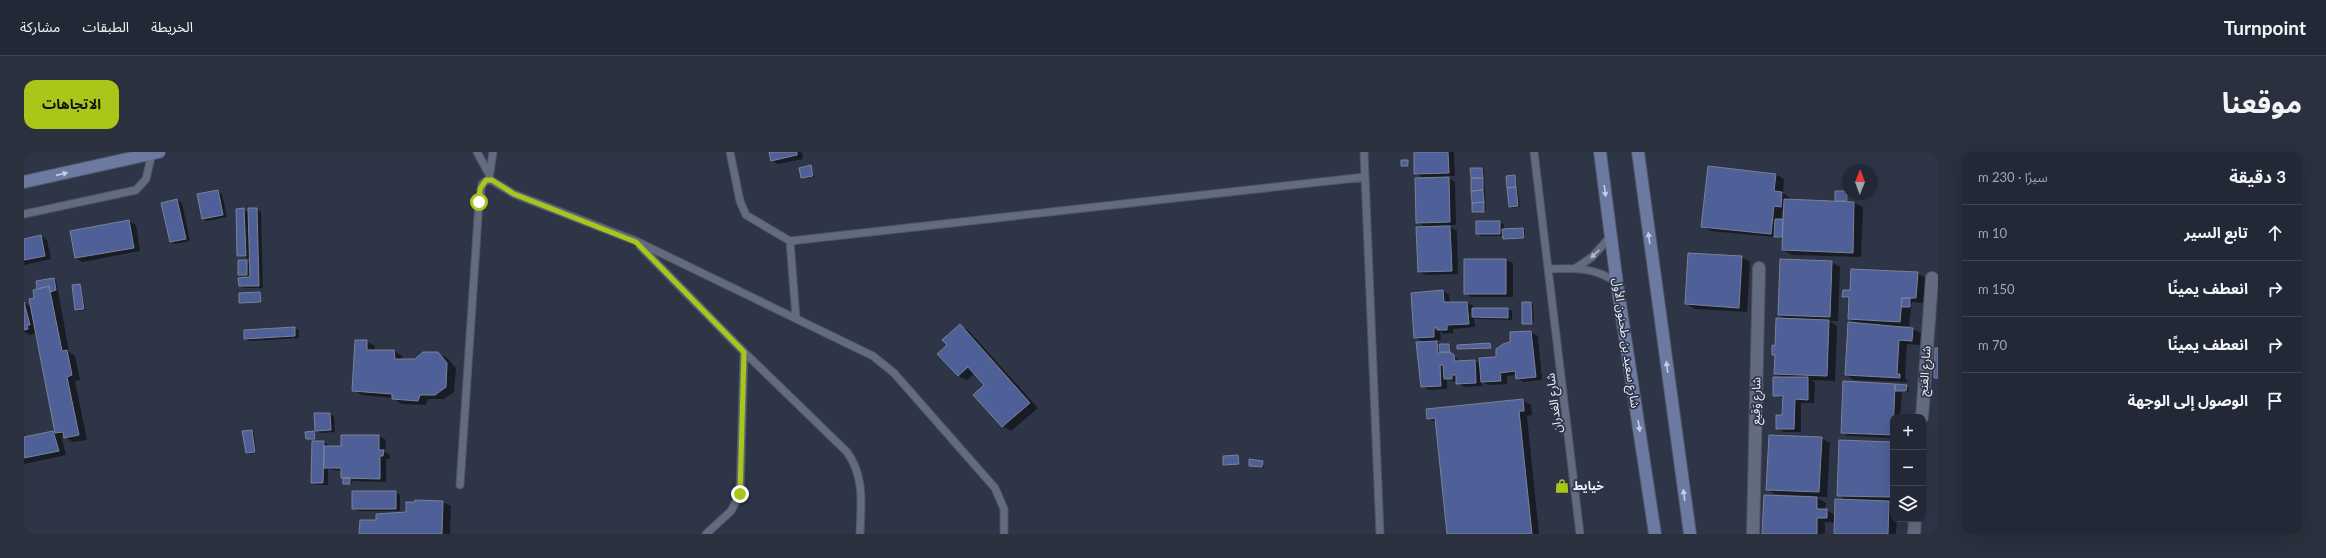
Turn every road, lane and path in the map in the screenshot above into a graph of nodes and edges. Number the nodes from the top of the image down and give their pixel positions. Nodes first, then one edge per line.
1 (477, 152) edge
2 (492, 152) edge
3 (730, 152) edge
4 (1364, 152) edge
5 (1534, 152) edge
6 (1600, 152) edge
7 (1638, 152) edge
8 (156, 153) edge
9 (489, 177) junction
10 (1365, 177) junction
11 (24, 182) edge
12 (24, 214) edge
13 (1611, 235) junction
14 (790, 241) junction
15 (636, 242) junction
16 (1575, 268) junction
17 (1759, 268) dead end
18 (1548, 269) junction
19 (1932, 278) dead end
20 (1617, 284) junction
21 (796, 318) junction
22 (744, 352) junction
23 (1922, 414) edge
24 (460, 486) dead end
25 (1915, 522) edge
26 (706, 534) edge
27 (860, 534) edge
28 (1004, 534) edge
29 (1380, 534) edge
30 (1580, 534) edge
31 (1655, 534) edge
32 (1690, 534) edge
33 (1754, 534) edge
34 (1914, 534) edge

1 - 9 lane
2 - 9 lane
3 - 14 lane
4 - 10 lane
5 - 18 lane, شارع الغدران
6 -> 13 main road, شارع سعيد بن طحنون الأول
32 -> 7 main road
11 -> 8 main road
8 - 12 lane
9 - 15 lane
9 - 24 lane
10 - 14 lane
10 - 29 lane
13 -> 16 lane
13 - 20 main road, شارع سعيد بن طحنون الأول
14 - 21 lane
15 - 21 lane
15 - 22 lane
16 - 18 lane
16 - 20 lane
17 - 33 street, شارع وَقيع
18 - 30 lane, شارع الغدران
19 - 23 street, شارع الغنج
20 -> 31 main road, شارع سعيد بن طحنون الأول
21 - 28 lane
22 - 26 lane
22 - 27 lane
25 - 34 street

